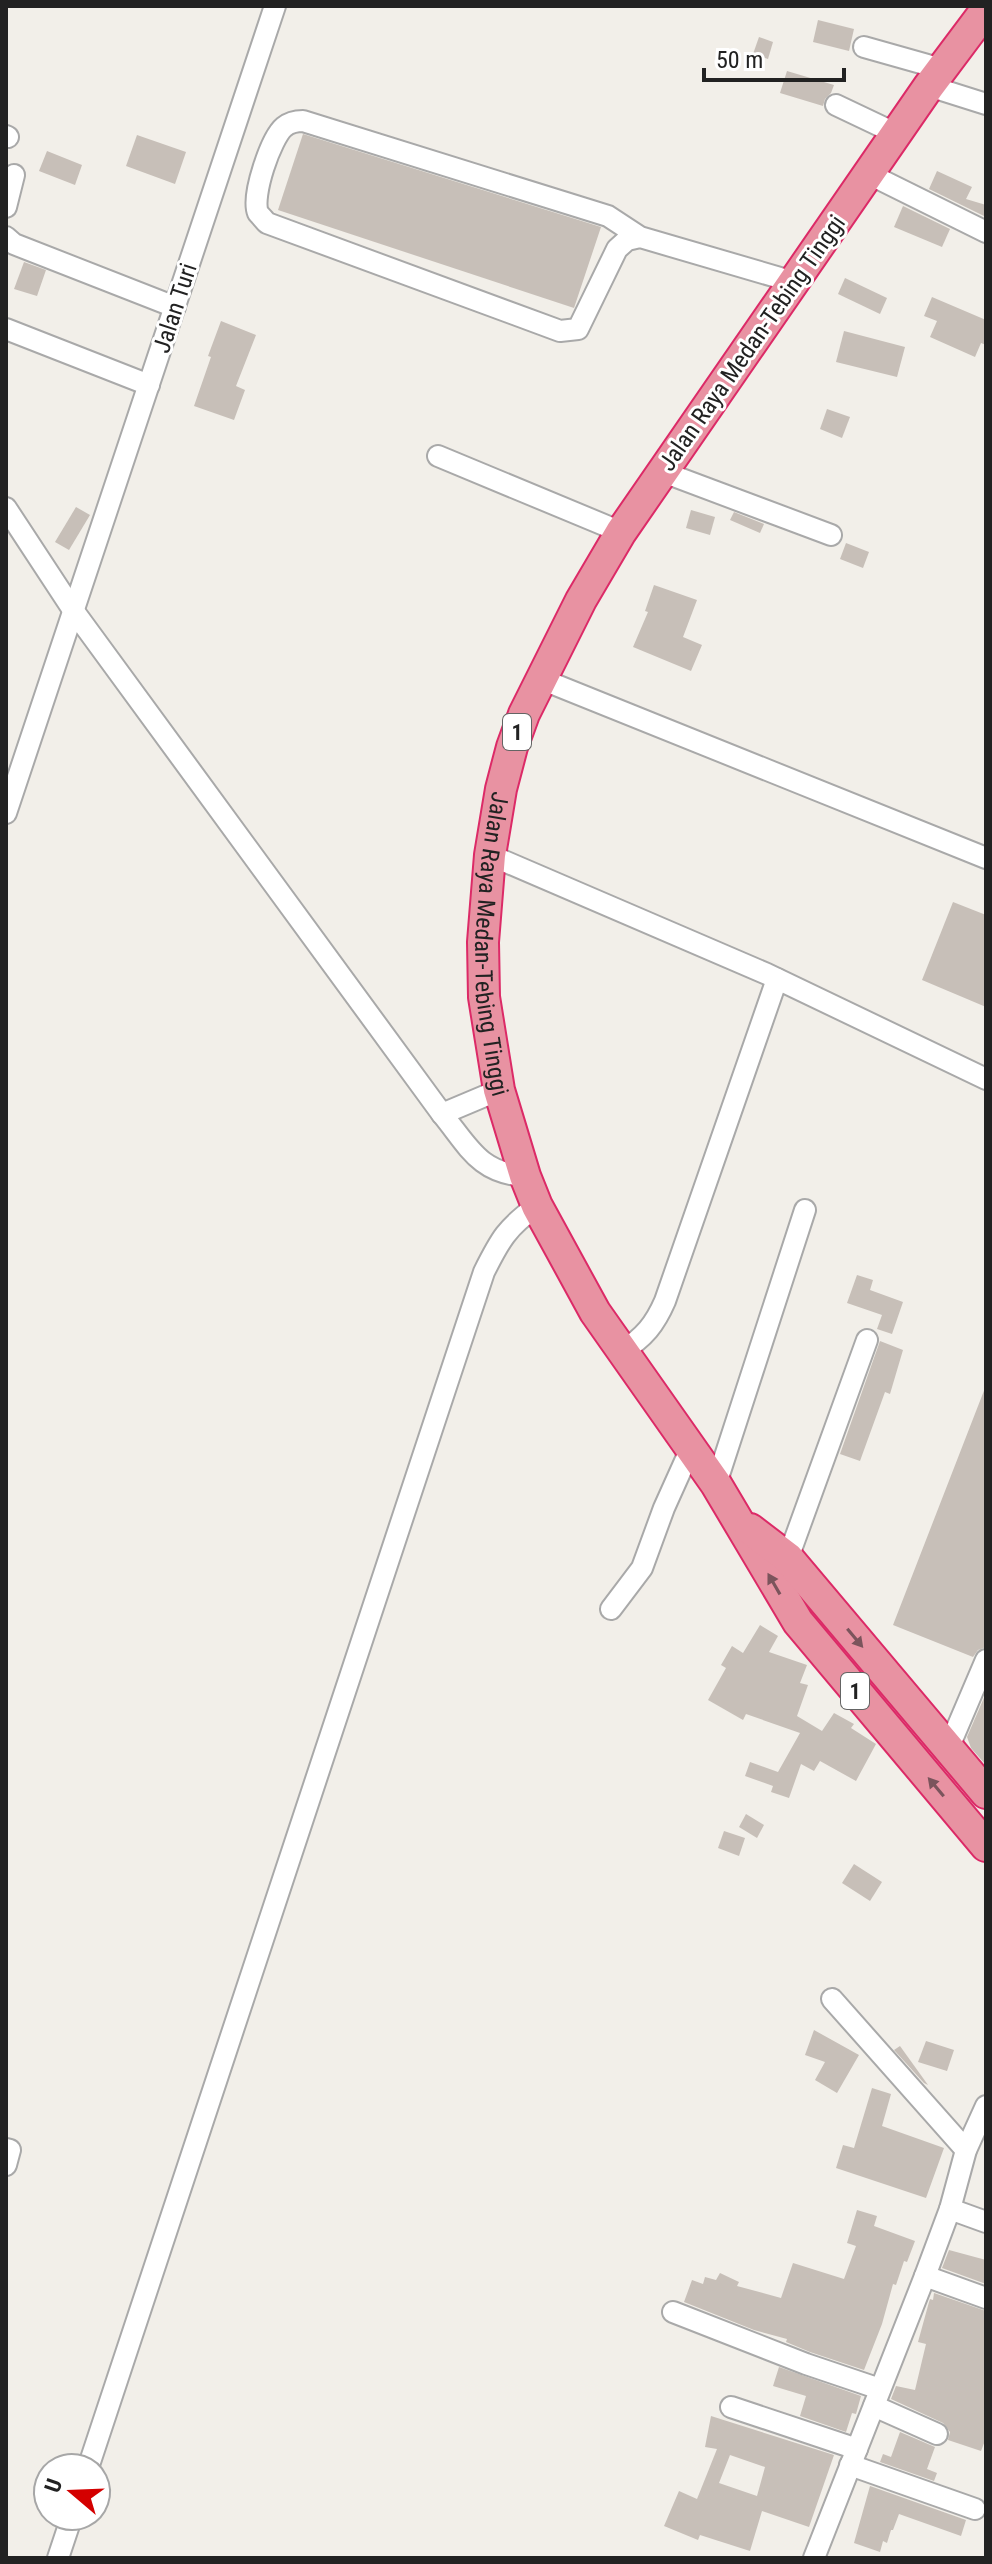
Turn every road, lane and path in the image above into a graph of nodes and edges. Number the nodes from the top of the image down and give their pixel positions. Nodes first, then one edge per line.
1 (275, 6) edge
2 (986, 10) edge
3 (864, 47) dead end
4 (936, 77) junction
5 (986, 104) edge
6 (836, 105) dead end
7 (897, 134) junction
8 (869, 174) junction
9 (14, 175) dead end
10 (6, 207) edge
11 (986, 232) edge
12 (6, 237) edge
13 (640, 237) junction
14 (794, 282) junction
15 (175, 307) junction
16 (6, 329) edge
17 (149, 385) junction
18 (438, 456) dead end
19 (663, 472) junction
20 (6, 508) edge
21 (621, 532) junction
22 (831, 535) dead end
23 (73, 610) junction
24 (541, 679) junction
25 (6, 813) edge
26 (490, 855) junction
27 (986, 858) edge
28 (777, 979) junction
29 (986, 1079) edge
30 (499, 1090) junction
31 (442, 1114) junction
32 (525, 1176) junction
33 (537, 1206) junction
34 (805, 1210) dead end
35 (867, 1340) dead end
36 (622, 1351) junction
37 (691, 1448) junction
38 (716, 1484) junction
39 (742, 1523) junction
40 (788, 1558) junction
41 (611, 1609) dead end
42 (986, 1660) edge
43 (948, 1749) junction
44 (986, 1793) edge
45 (986, 1846) edge
46 (832, 1999) dead end
47 (986, 2106) edge
48 (6, 2149) edge
49 (966, 2150) junction
50 (6, 2165) edge
51 (950, 2209) junction
52 (986, 2222) edge
53 (925, 2276) junction
54 (986, 2298) edge
55 (673, 2312) dead end
56 (877, 2397) junction
57 (731, 2407) dead end
58 (937, 2434) dead end
59 (93, 2452) edge
60 (854, 2457) junction
61 (975, 2509) dead end
62 (67, 2532) edge
63 (58, 2558) edge
64 (814, 2558) edge

1 - 15 street, Jalan Turi
2 - 4 highway, Jalan Raya Medan-Tebing Tinggi / 1
3 - 4 street
4 - 5 street
4 - 7 highway, Jalan Raya Medan-Tebing Tinggi / 1
6 - 7 street
7 - 8 highway, Jalan Raya Medan-Tebing Tinggi / 1
8 - 11 street
8 - 14 highway, Jalan Raya Medan-Tebing Tinggi / 1
9 - 10 street
12 - 15 street
13 - 13 street
13 - 14 street
14 - 19 highway, Jalan Raya Medan-Tebing Tinggi / 1
15 - 17 street, Jalan Turi
16 - 17 street
17 - 23 street, Jalan Turi
18 - 21 street
19 - 21 highway, Jalan Raya Medan-Tebing Tinggi / 1
19 - 22 street
20 - 23 street
21 - 24 highway, Jalan Raya Medan-Tebing Tinggi / 1
23 - 25 street, Jalan Turi
23 - 31 street
24 - 26 highway, Jalan Raya Medan-Tebing Tinggi / 1
24 - 27 street
26 - 28 street
26 - 30 highway, Jalan Raya Medan-Tebing Tinggi / 1
28 - 29 street
28 - 36 street
30 - 31 street
30 - 32 highway, Jalan Raya Medan-Tebing Tinggi / 1
31 - 32 street
32 - 33 highway, Jalan Raya Medan-Tebing Tinggi / 1
33 - 36 highway, Jalan Raya Medan-Tebing Tinggi / 1
33 - 59 street
34 - 38 street
35 - 40 street
36 - 37 highway, Jalan Raya Medan-Tebing Tinggi / 1
37 - 38 highway, Jalan Raya Medan-Tebing Tinggi / 1
37 - 41 street
38 - 39 highway, Jalan Raya Medan-Tebing Tinggi / 1
39 - 40 highway, Jalan Raya Medan-Tebing Tinggi / 1
45 -> 39 highway, Jalan Raya Medan-Tebing Tinggi / 1
40 -> 43 highway, Jalan Raya Medan-Tebing Tinggi / 1
42 - 43 street
43 - 44 highway, Jalan Raya Medan-Tebing Tinggi / 1
46 - 49 street
47 - 49 street
48 - 50 street
49 - 51 street
51 - 52 street
51 - 53 street
53 - 54 street
53 - 56 street
55 - 56 street
56 - 58 street
56 - 60 street
57 - 60 street
60 - 61 street
60 - 64 street
62 - 63 street

